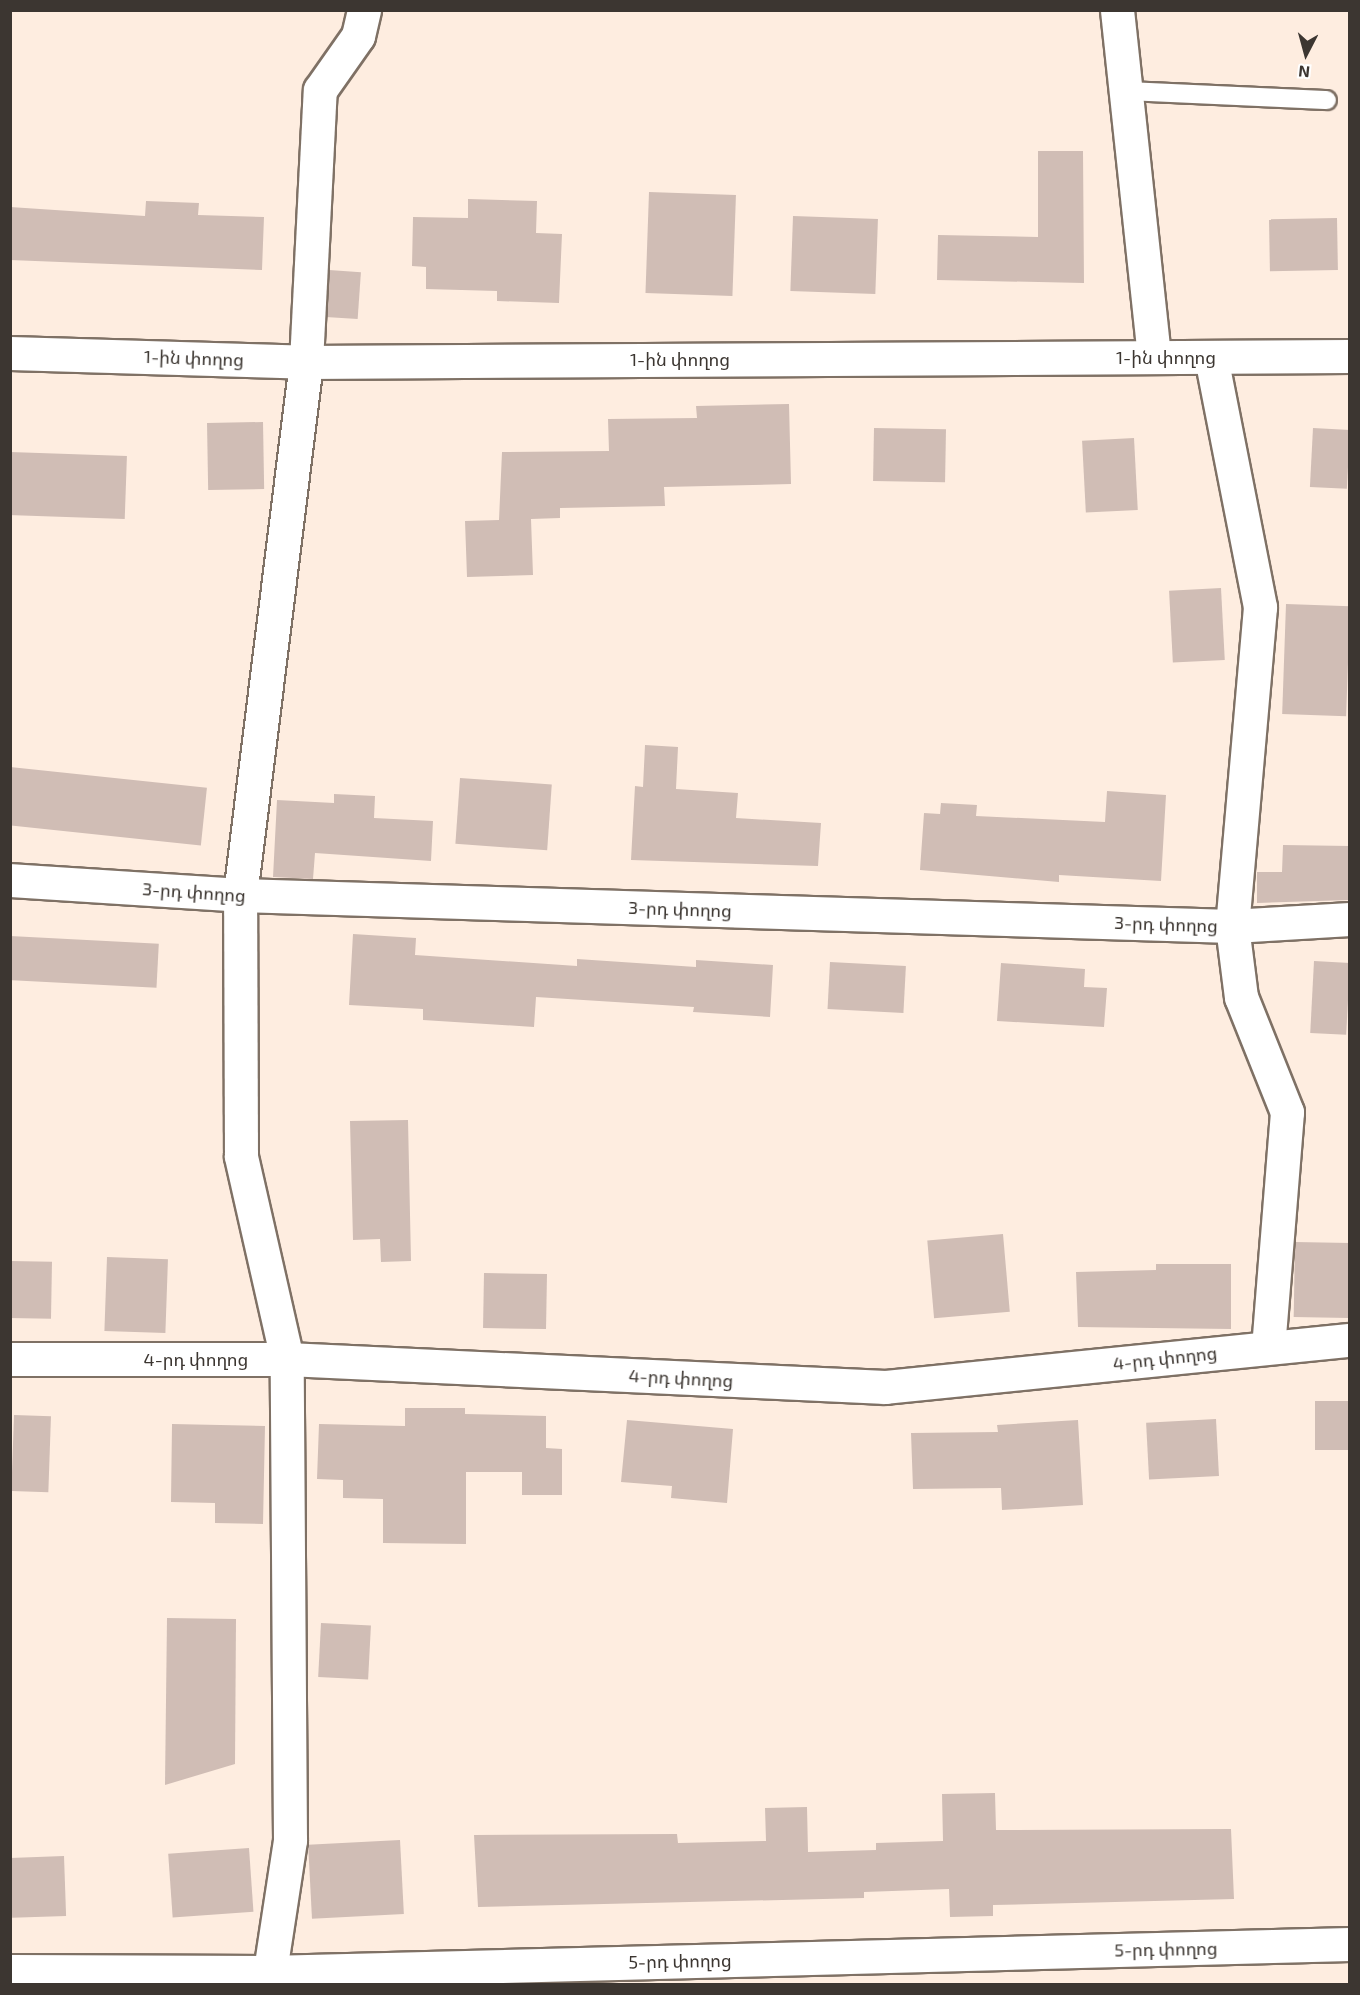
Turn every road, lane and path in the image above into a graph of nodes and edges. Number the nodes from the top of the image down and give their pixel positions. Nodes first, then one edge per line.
1 (364, 10) edge
2 (1117, 10) edge
3 (1125, 91) junction
4 (1326, 100) dead end
5 (10, 353) edge
6 (1154, 356) junction
7 (1350, 356) edge
8 (1211, 357) junction
9 (306, 362) junction
10 (10, 880) edge
11 (240, 895) junction
12 (1350, 919) edge
13 (1232, 926) junction
14 (1350, 1340) edge
15 (1268, 1347) junction
16 (10, 1359) edge
17 (287, 1359) junction
18 (1350, 1944) edge
19 (10, 1971) edge
20 (268, 1978) edge

1 - 9 street
2 - 3 street
3 - 4 lane
3 - 6 street
5 - 9 street, 1-ին փողոց
6 - 8 street, 1-ին փողոց
6 - 9 street, 1-ին փողոց
7 - 8 street, 1-ին փողոց
8 - 13 street
9 - 11 street
10 - 11 street, 3-րդ փողոց
11 - 13 street, 3-րդ փողոց
11 - 17 street
12 - 13 street, 3-րդ փողոց
13 - 15 street
14 - 15 street, 4-րդ փողոց
15 - 17 street, 4-րդ փողոց
16 - 17 street, 4-րդ փողոց
17 - 20 street
18 - 20 street, 5-րդ փողոց
19 - 20 street, 5-րդ փողոց

